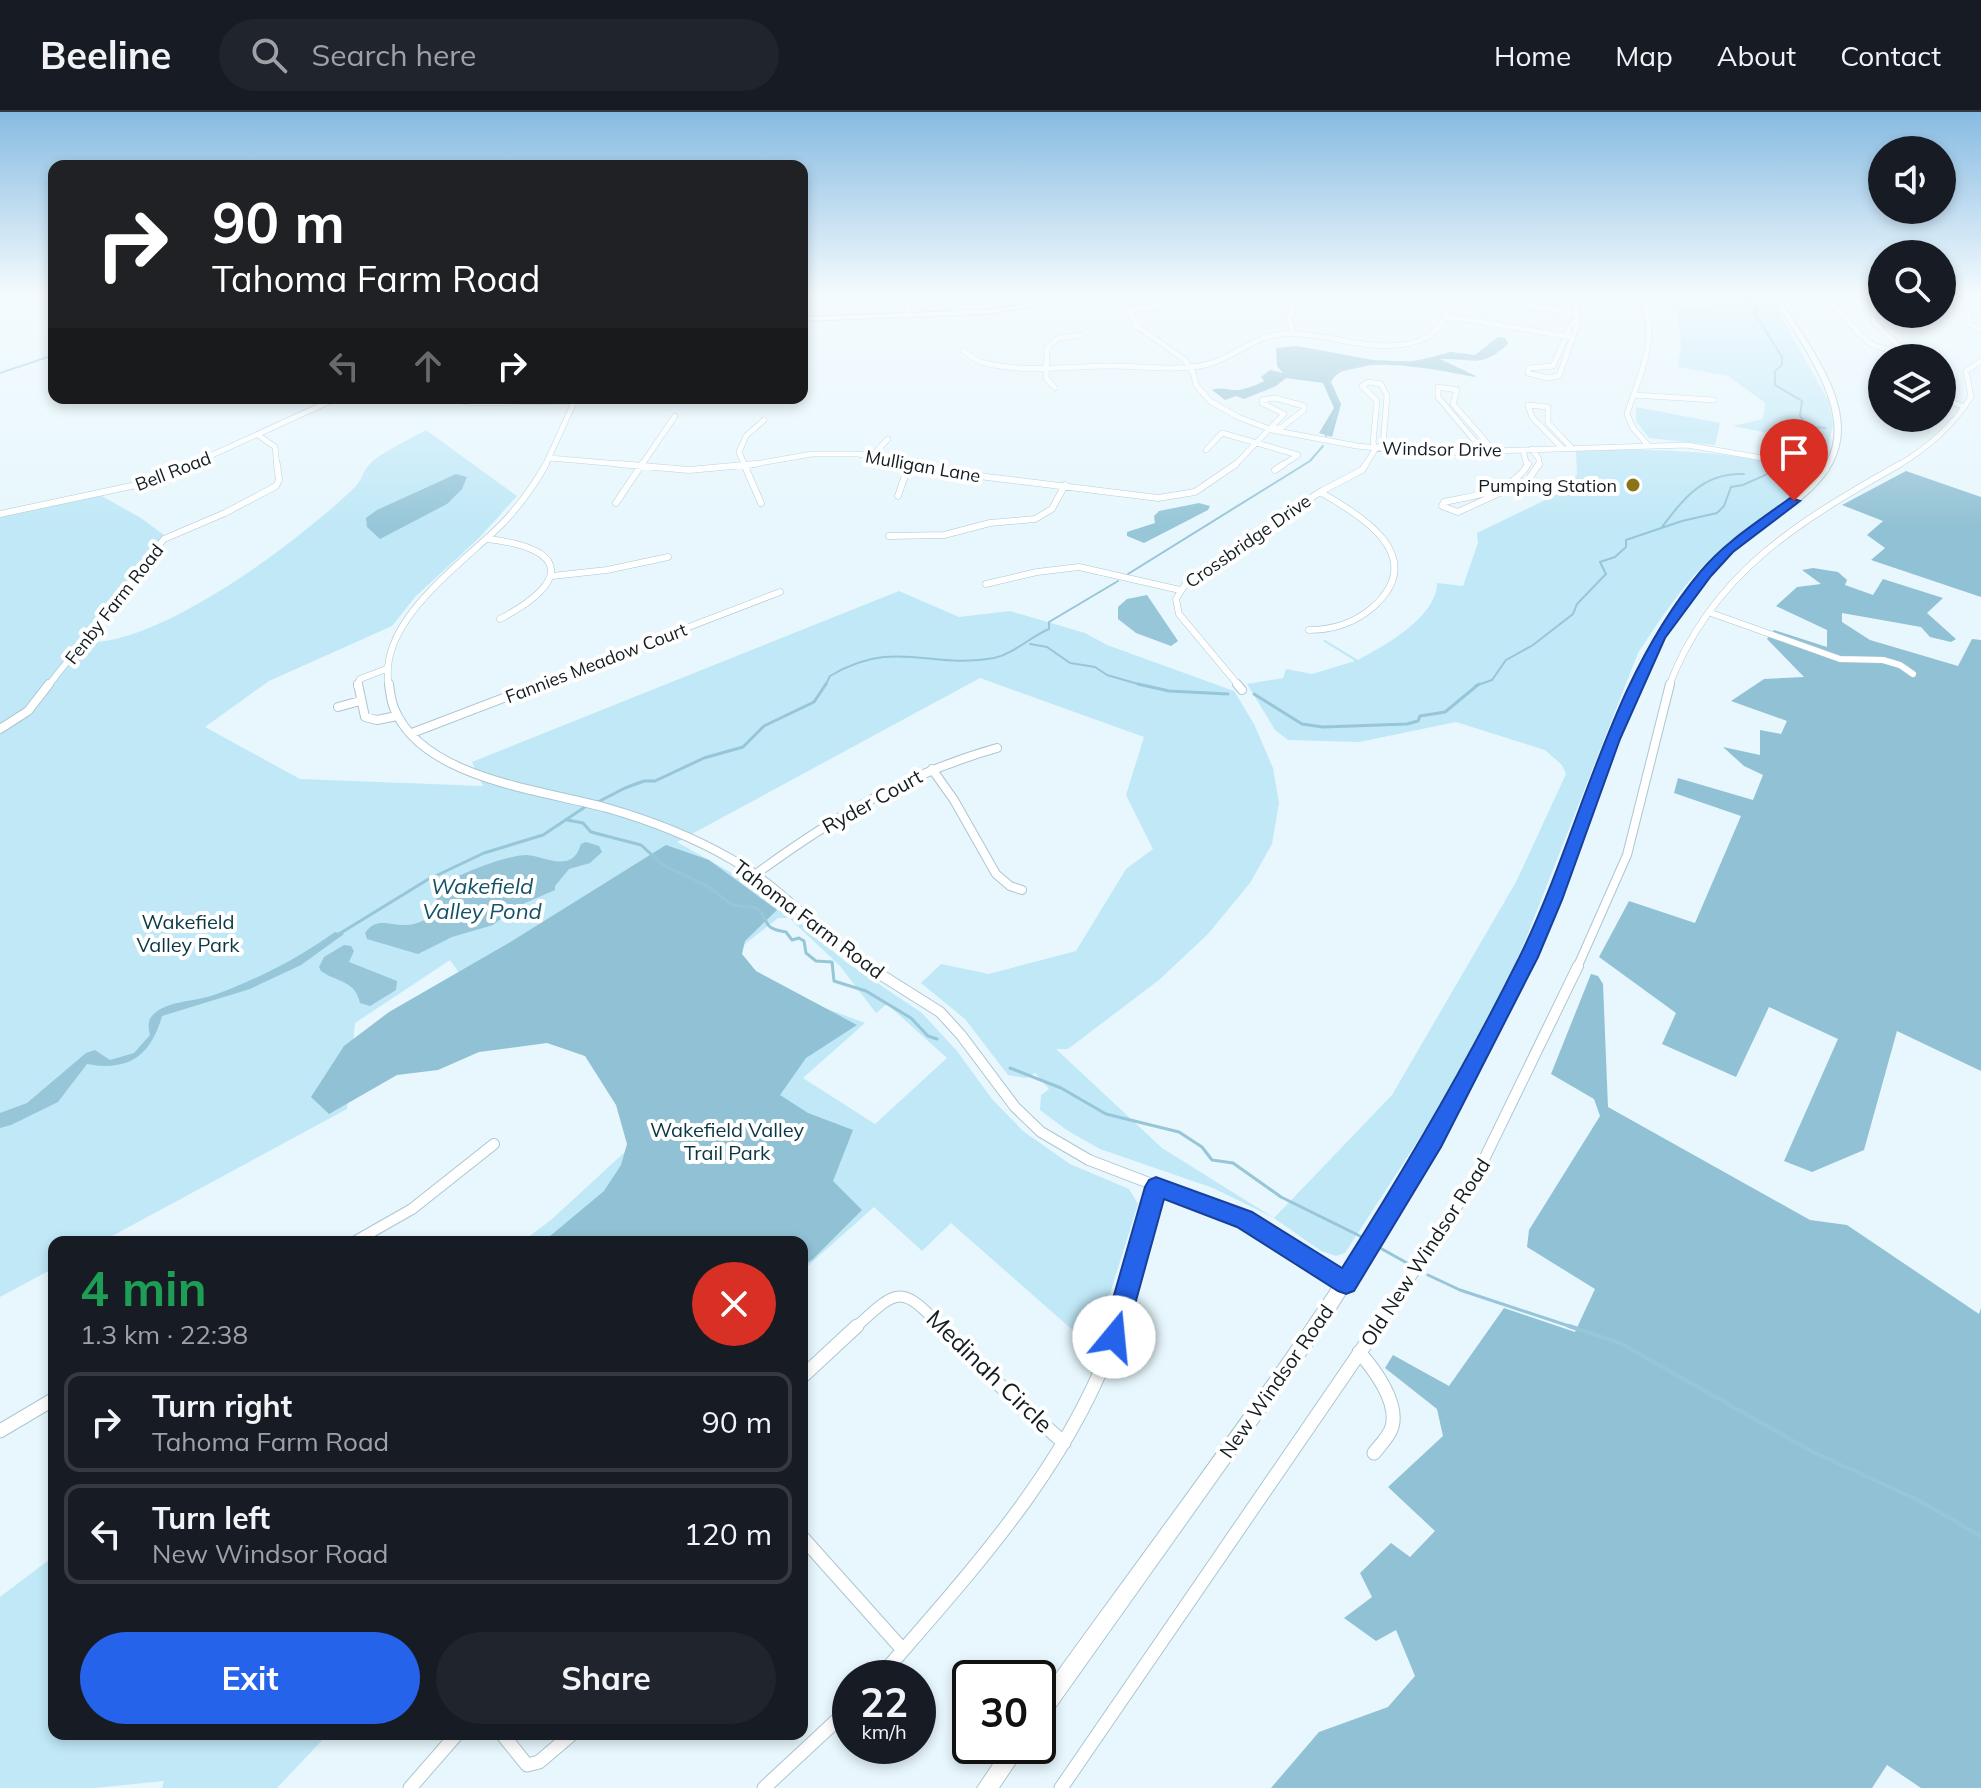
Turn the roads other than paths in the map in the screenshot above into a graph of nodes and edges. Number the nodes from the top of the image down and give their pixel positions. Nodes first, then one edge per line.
1 (1046, 371) edge
2 (1191, 371) edge
3 (1528, 371) edge
4 (1560, 371) edge
5 (1641, 371) edge
6 (1819, 371) edge
7 (1966, 371) edge
8 (1055, 388) dead end
9 (1634, 395) junction
10 (1714, 400) dead end
11 (324, 404) edge
12 (573, 404) edge
13 (1956, 404) edge
14 (1965, 407) junction
15 (675, 416) dead end
16 (764, 420) dead end
17 (1272, 430) junction
18 (258, 435) junction
19 (888, 439) dead end
20 (1256, 443) junction
21 (1647, 444) junction
22 (1571, 447) junction
23 (1376, 448) junction
24 (1562, 448) junction
25 (1532, 449) junction
26 (1206, 450) dead end
27 (1523, 450) junction
28 (1494, 451) junction
29 (1484, 452) junction
30 (872, 456) junction
31 (550, 458) junction
32 (909, 463) junction
33 (641, 465) junction
34 (744, 466) junction
35 (1826, 469) junction
36 (1275, 470) dead end
37 (1065, 485) junction
38 (1320, 492) junction
39 (898, 496) dead end
40 (616, 503) dead end
41 (761, 503) dead end
42 (0, 514) edge
43 (889, 536) dead end
44 (488, 539) junction
45 (668, 557) dead end
46 (552, 576) junction
47 (986, 584) dead end
48 (1180, 590) junction
49 (780, 592) dead end
50 (1711, 613) junction
51 (500, 619) dead end
52 (1309, 630) dead end
53 (386, 669) junction
54 (1913, 674) dead end
55 (1242, 690) dead end
56 (360, 701) junction
57 (338, 707) dead end
58 (397, 716) junction
59 (0, 729) edge
60 (412, 733) junction
61 (997, 748) dead end
62 (932, 769) junction
63 (756, 874) junction
64 (1022, 890) dead end
65 (494, 1144) dead end
66 (1156, 1187) junction
67 (365, 1236) edge
68 (1346, 1283) junction
69 (1359, 1352) junction
70 (808, 1371) edge
71 (48, 1403) edge
72 (0, 1431) edge
73 (1064, 1443) junction
74 (1374, 1453) dead end
75 (808, 1544) edge
76 (903, 1650) junction
77 (894, 1660) edge
78 (1056, 1690) edge
79 (832, 1725) edge
80 (452, 1740) edge
81 (506, 1740) edge
82 (564, 1740) edge
83 (1004, 1764) edge
84 (410, 1788) edge
85 (764, 1788) edge
86 (987, 1788) edge
87 (1061, 1788) edge

1 - 8 street
2 - 17 street, Windsor Drive
3 - 4 street
5 - 9 street
6 - 35 main road, New Windsor Road
7 - 14 street
9 - 10 street
9 - 21 street
11 - 18 street, Bell Road
12 - 31 street
13 - 14 street
14 - 50 street, Old New Windsor Road
15 - 33 street
16 - 34 street
17 - 17 street, Mulligan Lane
17 - 20 street, Mulligan Lane
17 - 23 street, Windsor Drive
18 - 42 street, Bell Road
18 - 59 street, Fenby Farm Road
19 - 30 street
20 - 26 street
20 - 36 street
20 - 37 street, Mulligan Lane
21 - 22 street, Windsor Drive
21 - 35 street, Windsor Drive
22 - 24 street, Windsor Drive
22 - 24 street
23 - 23 street
23 - 29 street, Windsor Drive
23 - 38 street, Crossbridge Drive
24 - 25 street, Windsor Drive
25 - 27 street, Windsor Drive
25 - 27 street
27 - 28 street, Windsor Drive
28 - 29 street, Windsor Drive
28 - 29 street
30 - 32 street, Mulligan Lane
30 - 34 street, Mulligan Lane
31 - 33 street, Mulligan Lane
31 - 44 street
32 - 37 street, Mulligan Lane
32 - 39 street
33 - 34 street, Mulligan Lane
33 - 40 street
34 - 41 street
35 - 68 main road, New Windsor Road
37 - 43 street
38 - 48 street, Crossbridge Drive
38 - 52 street
44 - 46 street
44 - 53 street
45 - 46 street
46 - 51 street
47 - 48 street
48 - 55 street, Crossbridge Drive
49 - 60 street, Fannies Meadow Court
50 - 54 street
50 - 69 street, Old New Windsor Road
53 - 56 street
53 - 58 street, Tahoma Farm Road
56 - 57 street
56 - 58 street
58 - 60 street, Tahoma Farm Road
60 - 63 street, Tahoma Farm Road
61 - 62 street, Ryder Court
62 - 63 street, Ryder Court
62 - 64 street
63 - 66 street, Tahoma Farm Road
65 - 67 street
66 - 68 street, Tahoma Farm Road
66 - 73 street
68 - 78 main road, New Windsor Road
69 - 74 street
69 - 87 street, Old New Windsor Road
70 - 73 street, Medinah Circle
71 - 72 street
73 - 76 street
75 - 76 street
76 - 77 street
79 - 85 street
80 - 84 street
81 - 82 street
83 - 86 main road

